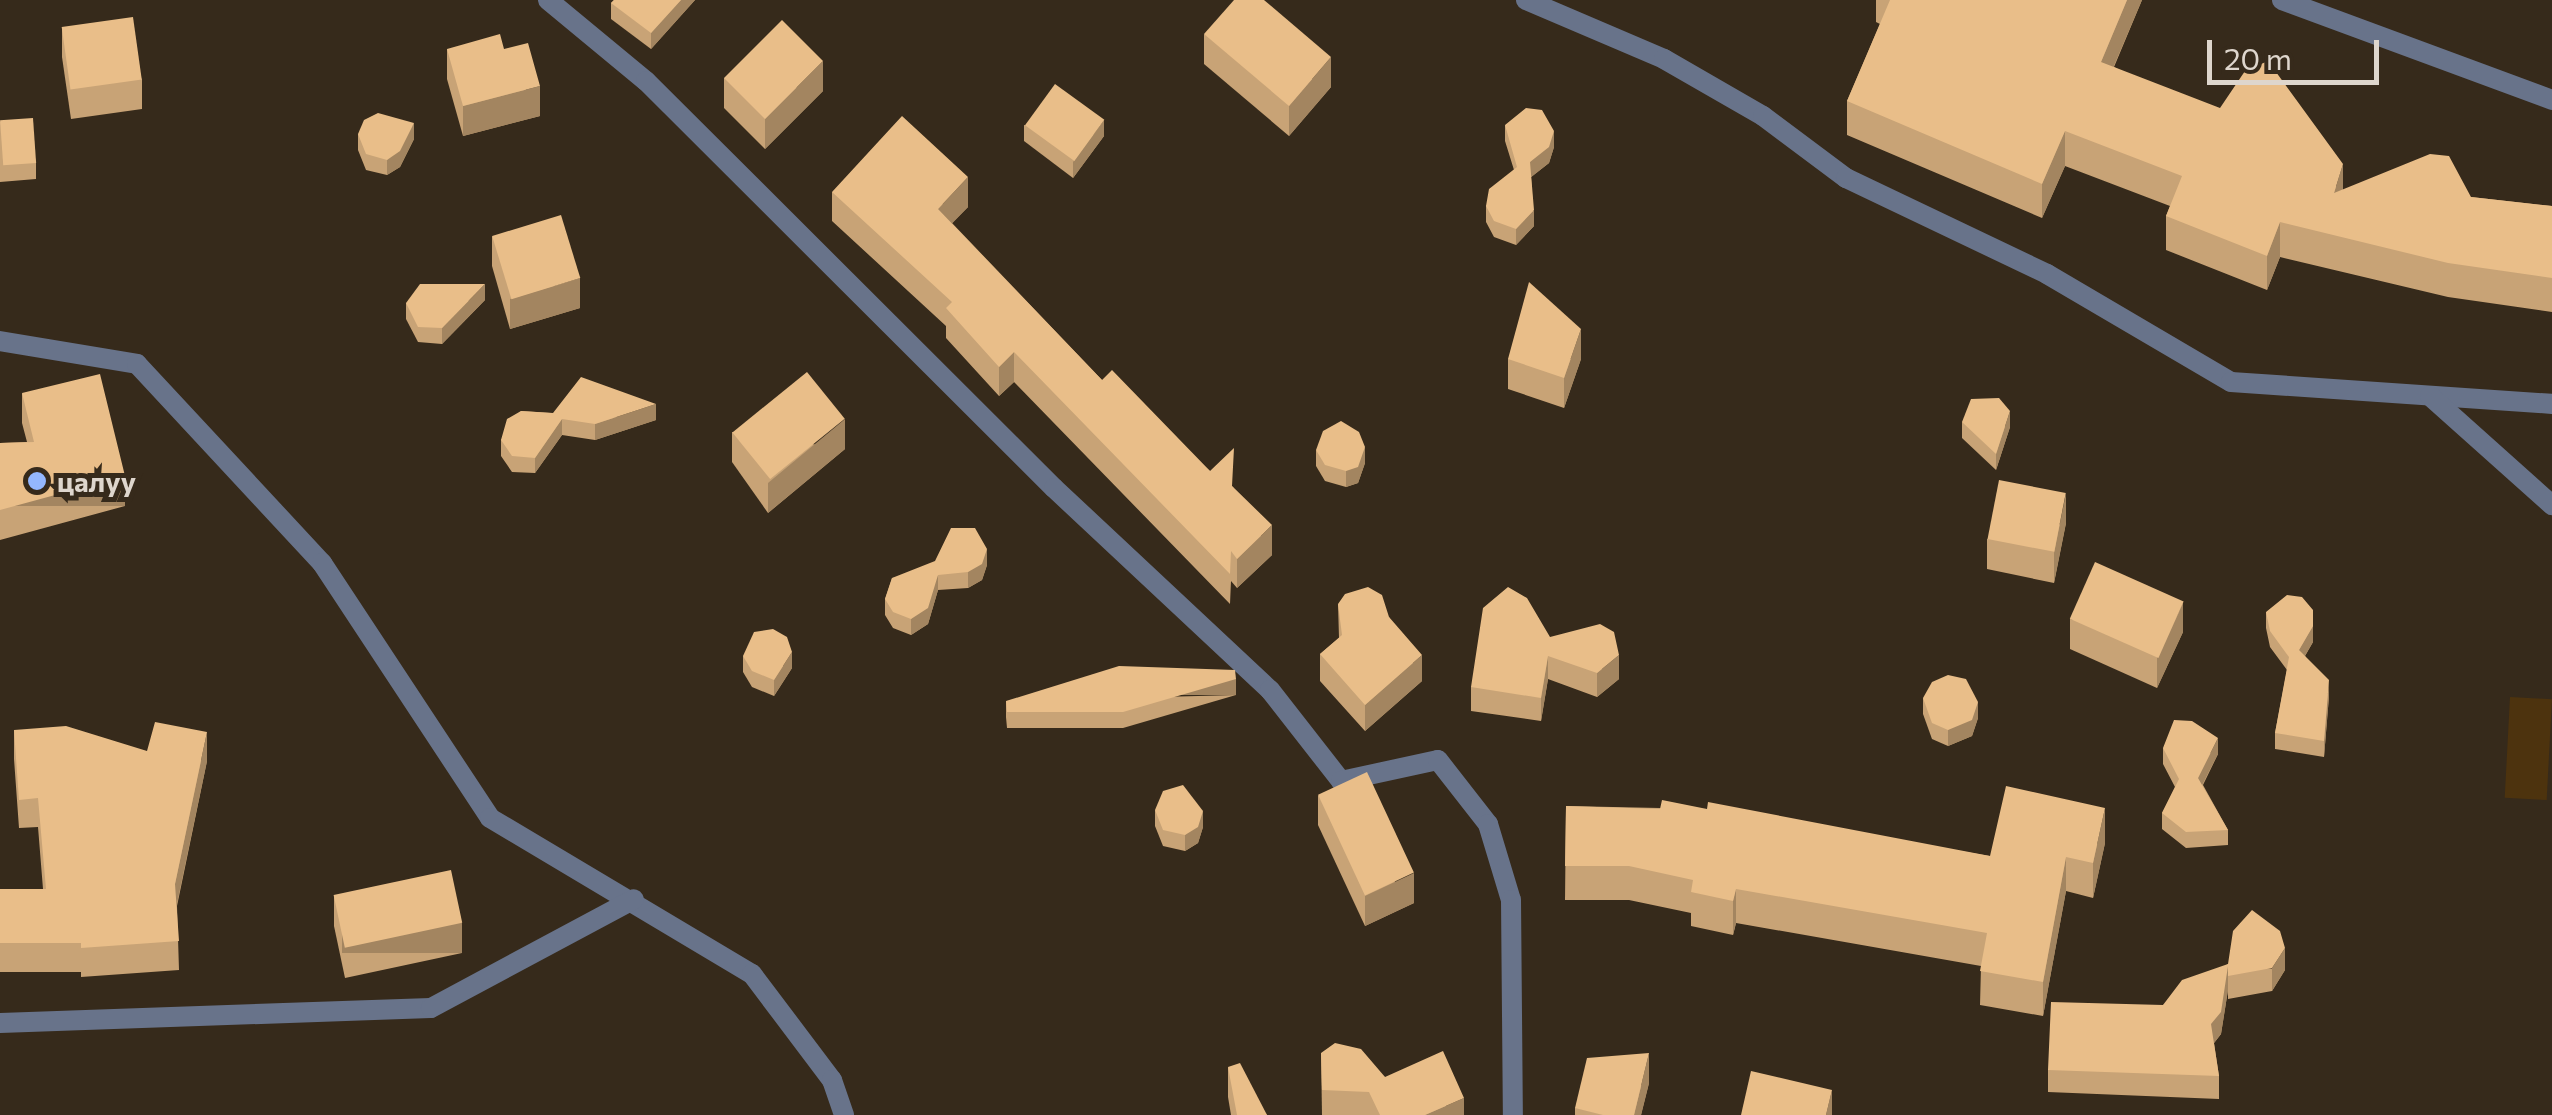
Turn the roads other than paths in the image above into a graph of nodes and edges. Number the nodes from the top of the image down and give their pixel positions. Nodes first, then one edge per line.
1 (548, 0) edge
2 (1526, 0) edge
3 (2282, 0) edge
4 (2552, 100) edge
5 (0, 341) edge
6 (2430, 396) junction
7 (2552, 404) edge
8 (2552, 505) edge
9 (634, 899) junction
10 (0, 1024) edge
11 (844, 1115) edge
12 (1513, 1115) edge

1 - 12 street
2 - 6 street
3 - 4 street
5 - 9 street
6 - 7 street
6 - 8 street
9 - 10 street
9 - 11 street

